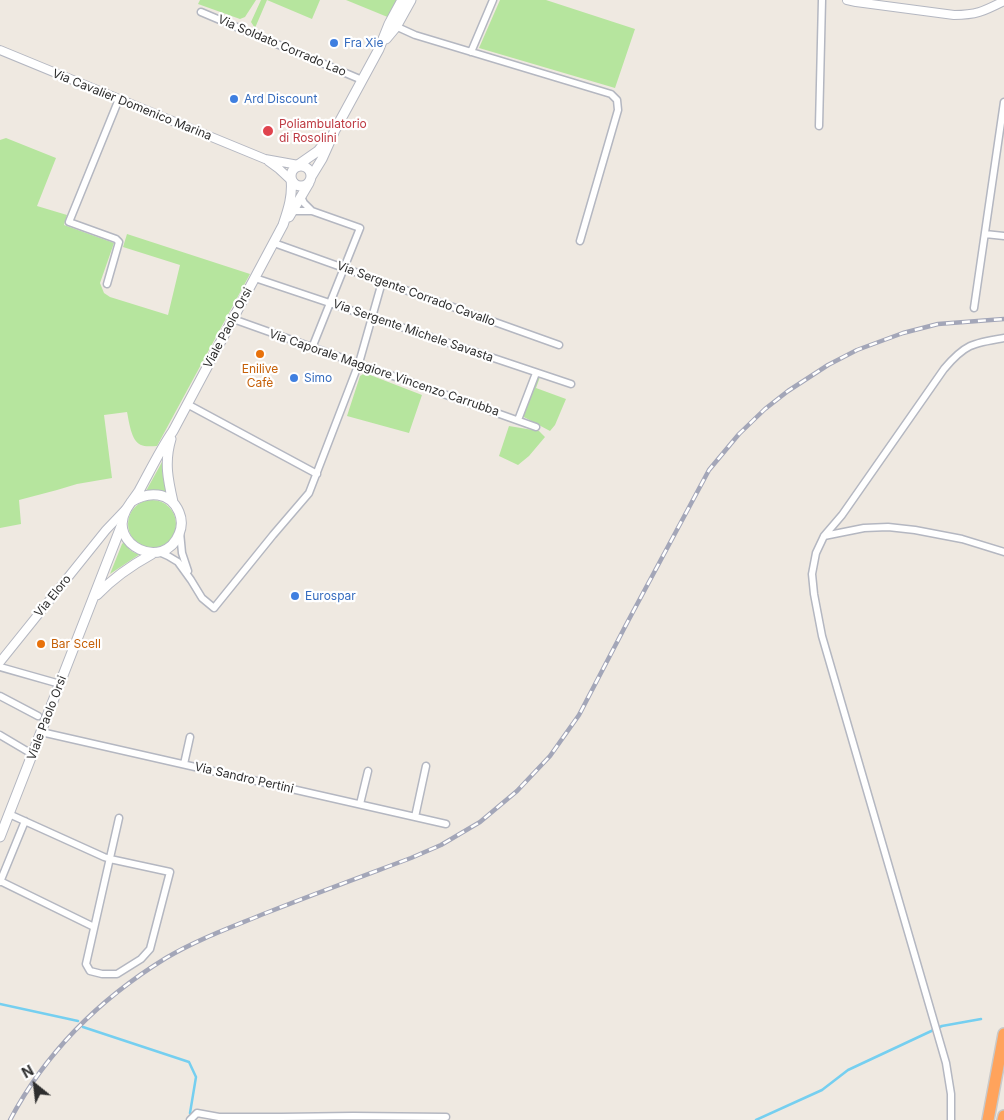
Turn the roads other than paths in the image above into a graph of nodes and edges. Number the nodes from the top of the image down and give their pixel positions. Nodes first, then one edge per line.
1 (402, 0) edge
2 (411, 0) edge
3 (493, 0) edge
4 (822, 0) edge
5 (848, 0) edge
6 (1004, 1) edge
7 (201, 12) dead end
8 (392, 25) junction
9 (0, 50) edge
10 (471, 52) junction
11 (362, 80) junction
12 (119, 99) junction
13 (1004, 102) edge
14 (819, 126) dead end
15 (335, 130) junction
16 (265, 159) junction
17 (297, 166) junction
18 (310, 179) junction
19 (292, 181) junction
20 (302, 197) junction
21 (294, 210) junction
22 (312, 211) junction
23 (283, 225) junction
24 (985, 234) junction
25 (1004, 236) edge
26 (580, 241) dead end
27 (274, 243) junction
28 (344, 268) junction
29 (255, 278) junction
30 (382, 282) junction
31 (107, 284) dead end
32 (330, 303) junction
33 (974, 308) dead end
34 (372, 317) junction
35 (233, 320) junction
36 (1004, 338) edge
37 (559, 345) dead end
38 (312, 348) junction
39 (359, 363) junction
40 (536, 372) junction
41 (571, 384) dead end
42 (187, 404) junction
43 (518, 420) junction
44 (536, 427) dead end
45 (173, 431) junction
46 (317, 474) junction
47 (173, 502) junction
48 (129, 505) junction
49 (106, 530) junction
50 (180, 532) junction
51 (122, 535) junction
52 (824, 536) junction
53 (1004, 552) edge
54 (156, 553) junction
55 (191, 580) junction
56 (93, 598) junction
57 (0, 662) edge
58 (0, 667) edge
59 (60, 684) junction
60 (0, 696) edge
61 (40, 724) junction
62 (0, 734) edge
63 (190, 737) dead end
64 (32, 754) junction
65 (184, 764) junction
66 (426, 766) dead end
67 (368, 771) dead end
68 (360, 804) junction
69 (9, 814) junction
70 (415, 817) junction
71 (119, 818) dead end
72 (25, 821) junction
73 (446, 824) dead end
74 (0, 837) edge
75 (110, 859) junction
76 (0, 881) edge
77 (94, 927) junction
78 (1004, 1034) edge
79 (1004, 1116) edge
80 (446, 1117) dead end
81 (190, 1120) edge
82 (951, 1120) edge
83 (988, 1120) edge
84 (1003, 1120) edge

1 - 8 main road
2 - 8 main road
3 - 10 street
4 - 14 street
5 - 6 street
7 - 11 street, Via Soldato Corrado Lao
8 - 10 street
8 - 11 main road
9 - 12 street, Via Cavalier Domenico Marina
10 - 26 street
11 - 15 main road
12 - 16 street, Via Cavalier Domenico Marina
12 - 31 street
13 - 24 street
15 - 17 main road
15 - 18 main road
16 - 17 street
16 - 19 street
17 - 18 main road
17 - 19 main road
18 - 19 main road
18 - 20 main road
19 - 23 main road
20 - 21 main road
20 - 22 street
21 - 22 street
21 - 23 main road
22 - 28 street
23 - 27 main road, Viale Paolo Orsi
24 - 25 street
24 - 33 street
27 - 28 street, Via Sergente Corrado Cavallo
27 - 29 main road, Viale Paolo Orsi
28 - 30 street, Via Sergente Corrado Cavallo
28 - 32 street
29 - 32 street, Via Sergente Michele Savasta
29 - 35 main road, Viale Paolo Orsi
30 - 34 street
30 - 37 street, Via Sergente Corrado Cavallo
32 - 34 street, Via Sergente Michele Savasta
32 - 38 street
34 - 39 street
34 - 40 street, Via Sergente Michele Savasta
35 - 38 street, Via Caporale Maggiore Vincenzo Carrubba
35 - 42 main road, Viale Paolo Orsi
36 - 52 street
38 - 39 street, Via Caporale Maggiore Vincenzo Carrubba
39 - 43 street, Via Caporale Maggiore Vincenzo Carrubba
39 - 46 street
40 - 41 street, Via Sergente Michele Savasta
40 - 43 street
42 - 45 main road, Viale Paolo Orsi
42 - 46 street
43 - 44 street, Via Caporale Maggiore Vincenzo Carrubba
45 - 47 main road
45 - 48 main road
46 - 55 street
47 - 48 main road
47 - 50 main road
48 - 49 street, Via Eloro
48 - 51 main road
49 - 51 street
49 - 57 street, Via Eloro
50 - 54 main road
50 - 55 street
51 - 54 main road
51 - 56 main road, Viale Paolo Orsi
52 - 53 street
52 - 82 street
54 - 55 street
54 - 56 main road
56 - 59 main road, Viale Paolo Orsi
58 - 59 street
59 - 61 main road, Viale Paolo Orsi
60 - 61 street, Via Sandro Pertini
61 - 64 main road, Viale Paolo Orsi
61 - 65 street, Via Sandro Pertini
62 - 64 street
63 - 65 street
64 - 69 main road, Viale Paolo Orsi
65 - 68 street, Via Sandro Pertini
66 - 70 street
67 - 68 street
68 - 70 street, Via Sandro Pertini
69 - 72 street
69 - 74 main road, Viale Paolo Orsi
70 - 73 street, Via Sandro Pertini
71 - 75 street
72 - 75 street
72 - 76 street
75 - 77 street
75 - 77 street
76 - 77 street
78 - 83 highway
79 - 84 highway
80 - 81 street

